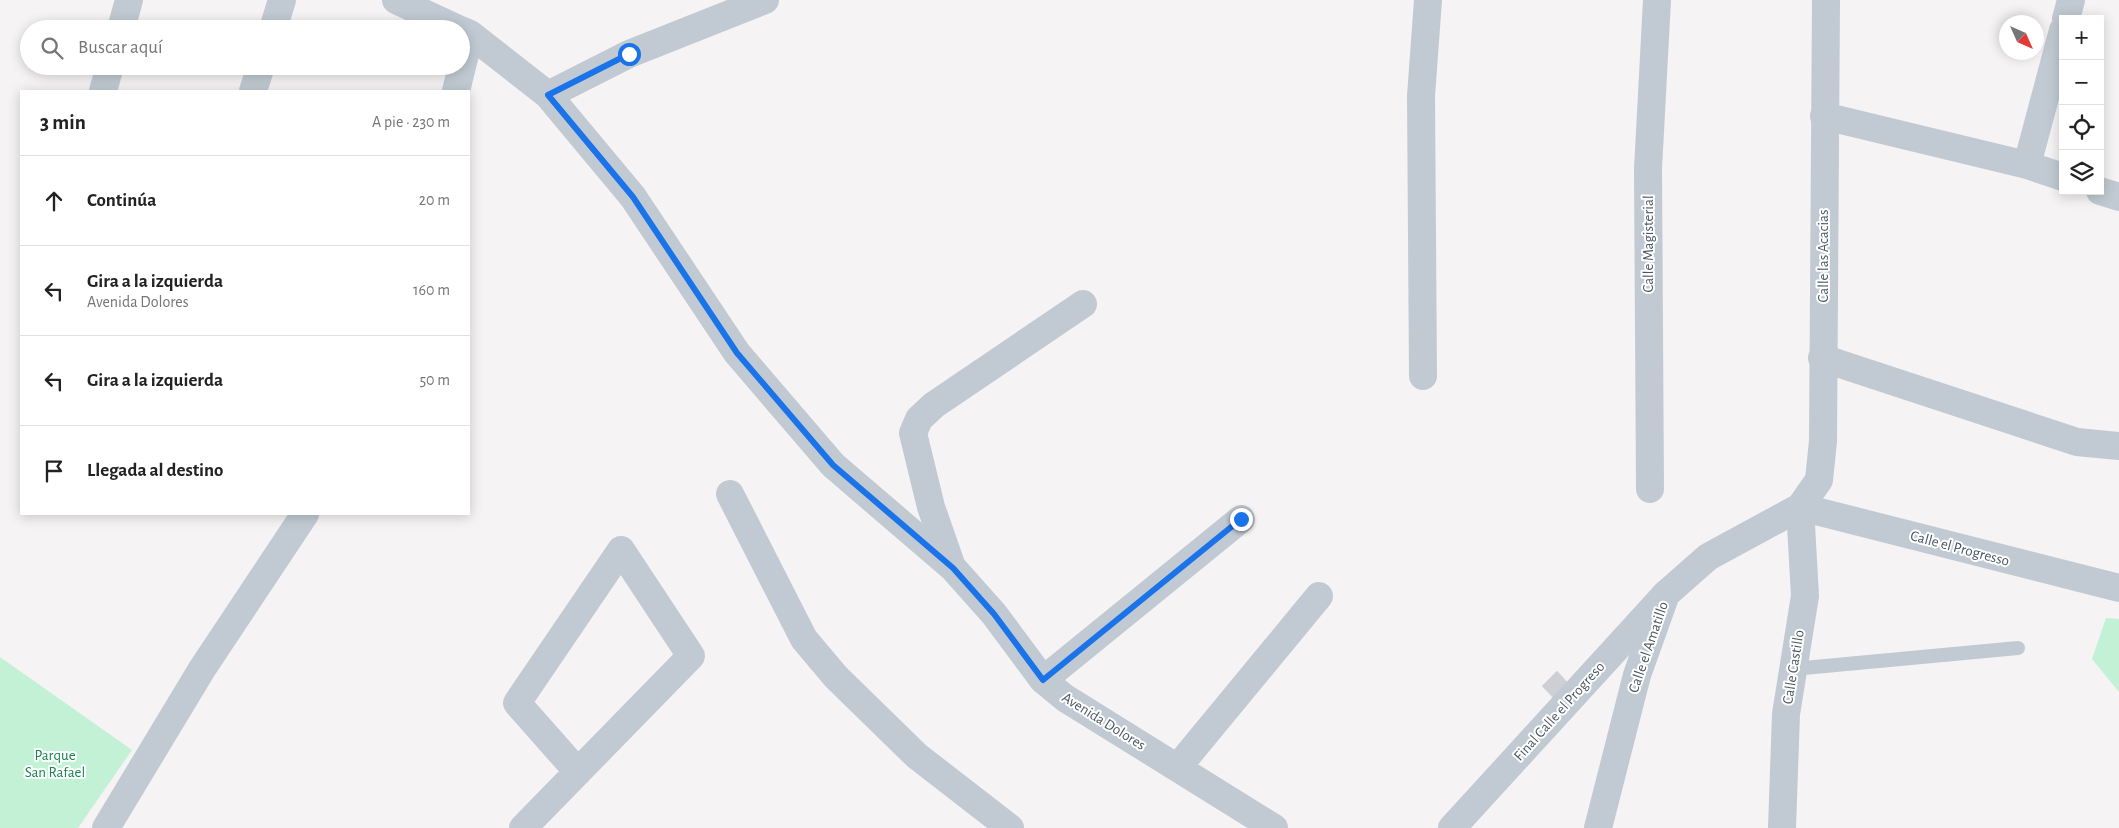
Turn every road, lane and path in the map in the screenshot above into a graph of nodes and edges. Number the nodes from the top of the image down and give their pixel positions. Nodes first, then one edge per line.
1 (129, 0) edge
2 (282, 0) edge
3 (396, 0) edge
4 (765, 0) edge
5 (1428, 0) edge
6 (1657, 0) edge
7 (1826, 0) edge
8 (2071, 0) edge
9 (2067, 15) edge
10 (123, 20) edge
11 (276, 20) edge
12 (439, 20) edge
13 (470, 36) edge
14 (2059, 45) edge
15 (107, 75) edge
16 (258, 75) edge
17 (458, 75) edge
18 (103, 90) edge
19 (253, 90) edge
20 (456, 90) edge
21 (548, 95) junction
22 (1824, 116) junction
23 (2027, 165) junction
24 (2059, 176) edge
25 (2104, 192) edge
26 (2119, 197) edge
27 (1083, 304) dead end
28 (1822, 358) junction
29 (1423, 376) dead end
30 (2119, 446) edge
31 (1650, 488) dead end
32 (730, 494) dead end
33 (1800, 507) junction
34 (304, 515) edge
35 (1241, 519) dead end
36 (953, 568) junction
37 (2119, 588) edge
38 (1666, 594) junction
39 (1320, 596) dead end
40 (2018, 648) dead end
41 (1793, 669) junction
42 (1043, 680) junction
43 (1178, 767) junction
44 (578, 772) junction
45 (106, 828) edge
46 (523, 828) edge
47 (1010, 828) edge
48 (1274, 828) edge
49 (1452, 828) edge
50 (1598, 828) edge
51 (1782, 828) edge

1 - 10 street
2 - 11 street
3 - 12 street, Avenida Dolores
4 - 21 street
5 - 29 street
6 - 31 street, Calle Magisterial
7 - 22 street, Calle las Acacias
8 - 9 street
13 - 21 street, Avenida Dolores
14 - 23 street
15 - 18 street
16 - 19 street
17 - 20 street
21 - 36 street, Avenida Dolores
22 - 23 street
22 - 28 street, Calle las Acacias
23 - 24 street
25 - 26 street
27 - 36 street
28 - 30 street
28 - 33 street, Calle las Acacias
32 - 47 street
33 - 37 street, Calle el Progresso
33 - 38 street, Calle el Amatillo
33 - 41 street, Calle Castillo
34 - 45 street
35 - 42 street
36 - 42 street, Avenida Dolores
38 - 49 street, Final Calle el Progreso
38 - 50 street, Calle el Amatillo
39 - 43 street
40 - 41 lane
41 - 51 street, Calle Castillo
42 - 43 street, Avenida Dolores
43 - 48 street, Avenida Dolores
44 - 44 street
44 - 46 street

